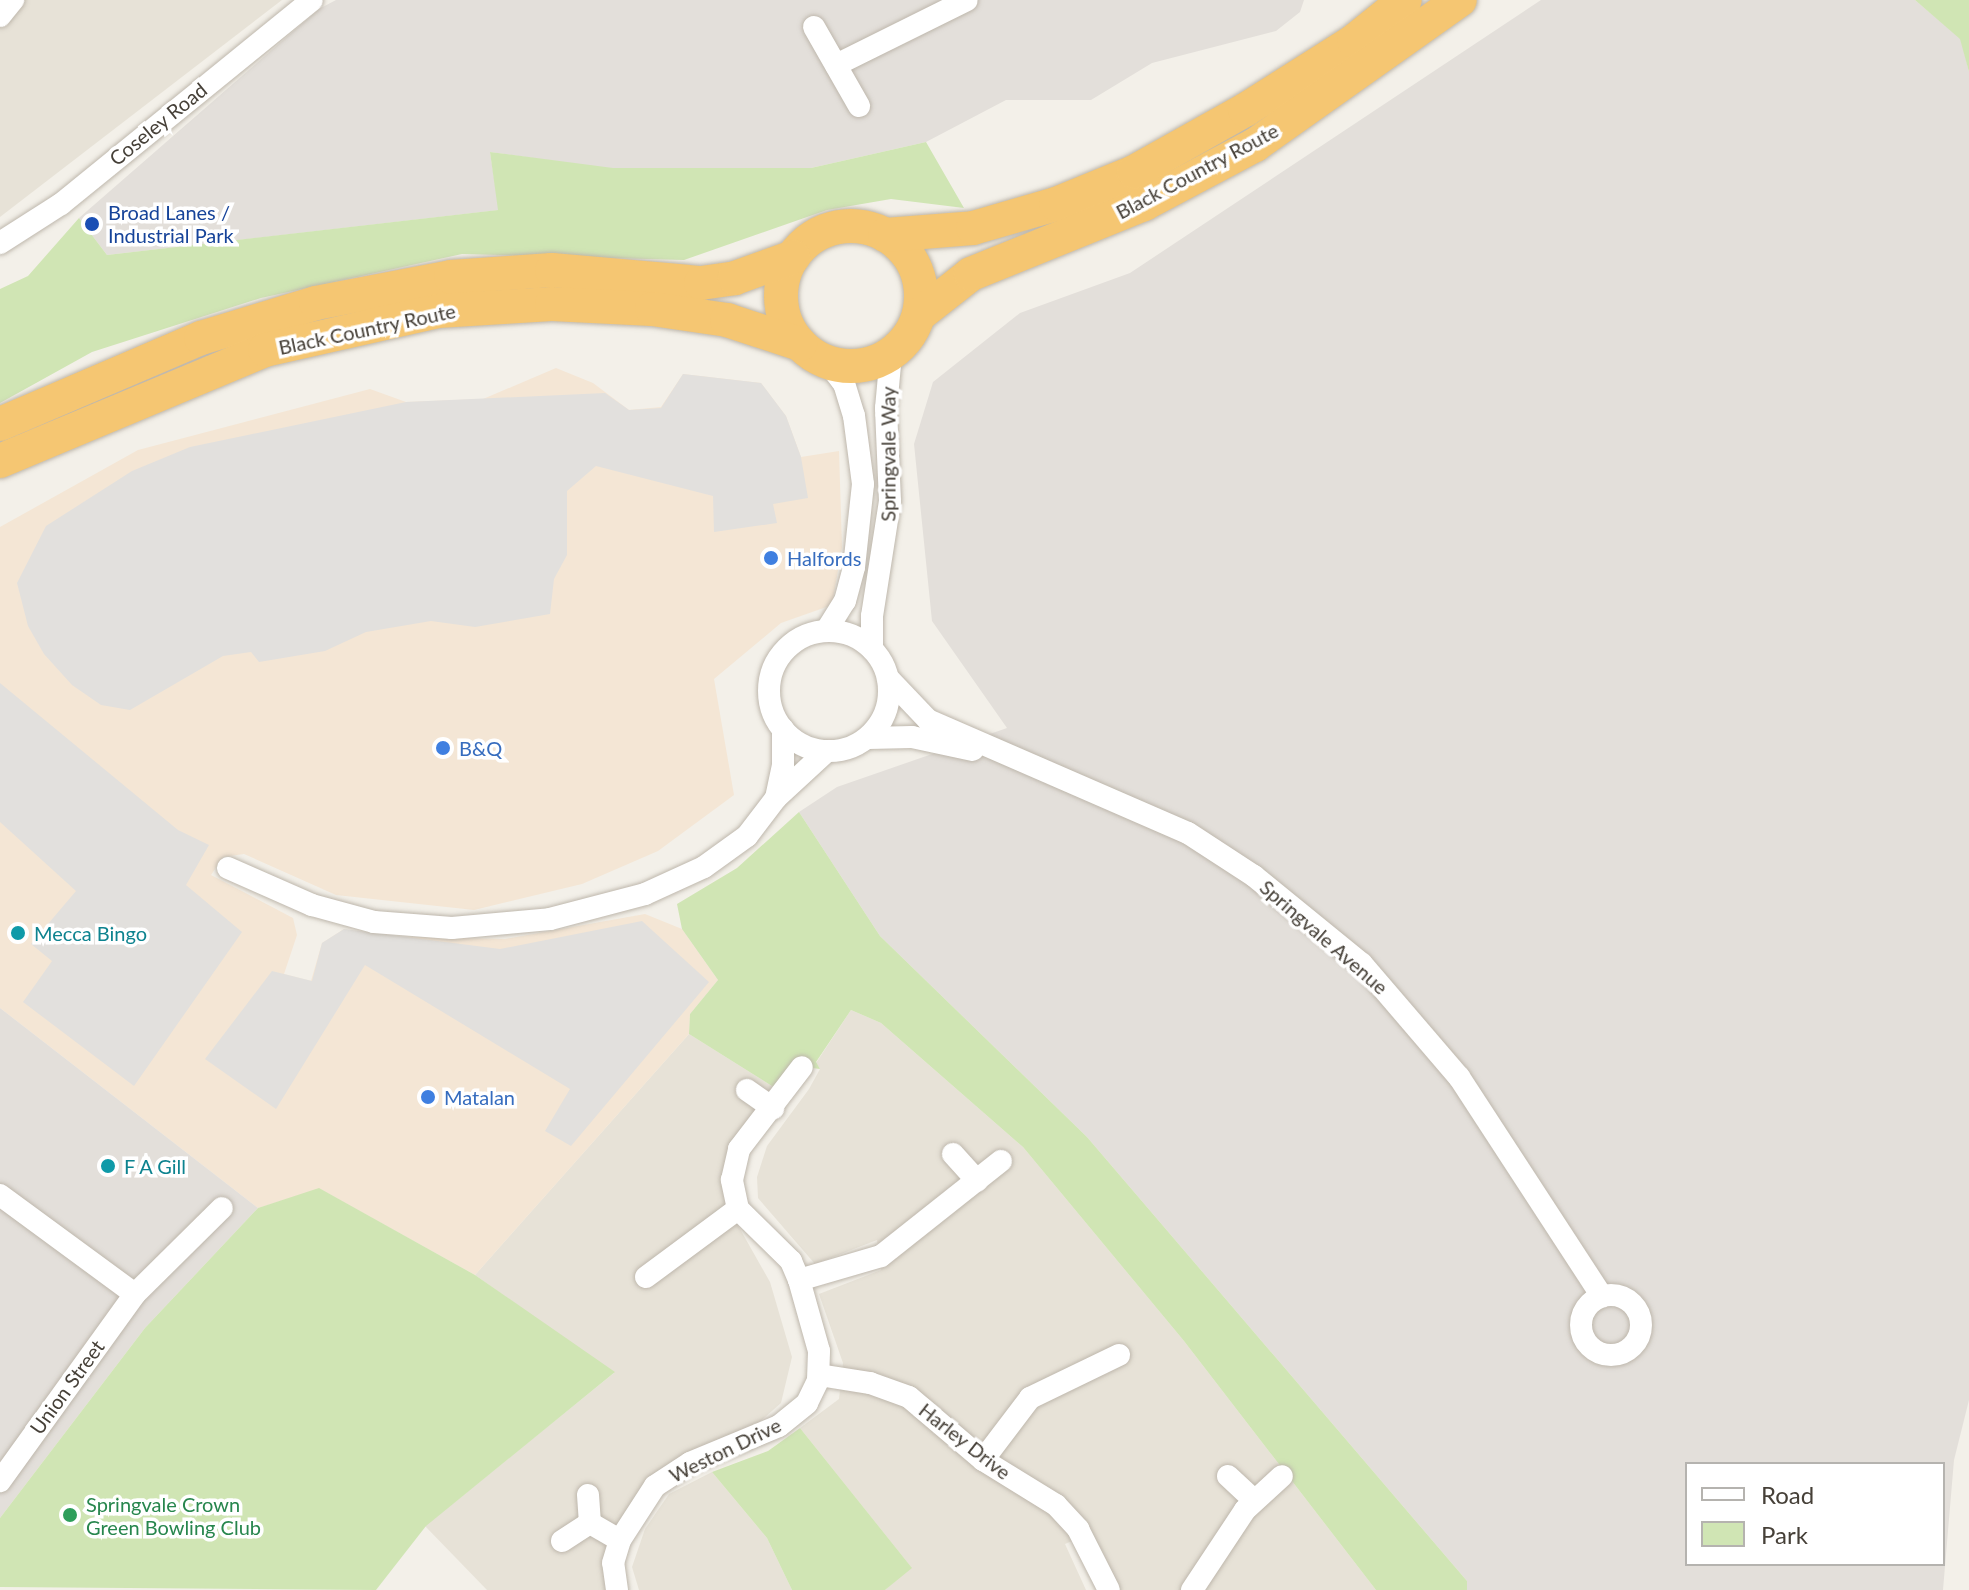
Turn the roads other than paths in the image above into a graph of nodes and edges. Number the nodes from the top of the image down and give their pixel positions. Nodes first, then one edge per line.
1 (13, 0) edge
2 (312, 0) edge
3 (967, 0) edge
4 (1405, 0) edge
5 (1460, 0) edge
6 (0, 16) edge
7 (814, 27) dead end
8 (836, 65) junction
9 (859, 106) dead end
10 (885, 235) junction
11 (0, 243) edge
12 (793, 257) junction
13 (919, 315) junction
14 (800, 344) junction
15 (891, 354) junction
16 (829, 364) junction
17 (0, 424) edge
18 (0, 461) edge
19 (826, 631) junction
20 (872, 649) junction
21 (888, 678) junction
22 (783, 729) junction
23 (868, 738) junction
24 (827, 751) junction
25 (1013, 759) junction
26 (776, 798) junction
27 (228, 868) dead end
28 (802, 1067) dead end
29 (747, 1090) dead end
30 (773, 1108) junction
31 (953, 1154) dead end
32 (1001, 1161) dead end
33 (977, 1181) junction
34 (0, 1195) edge
35 (222, 1208) dead end
36 (738, 1209) junction
37 (646, 1277) dead end
38 (799, 1280) junction
39 (135, 1294) junction
40 (1602, 1296) dead end
41 (1119, 1355) dead end
42 (819, 1375) junction
43 (983, 1460) junction
44 (1228, 1476) dead end
45 (1282, 1476) dead end
46 (0, 1481) edge
47 (588, 1495) dead end
48 (1254, 1500) junction
49 (590, 1523) junction
50 (620, 1540) junction
51 (562, 1541) dead end
52 (617, 1590) edge
53 (1109, 1590) edge
54 (1192, 1590) edge

1 - 6 street
2 - 11 street, Coseley Road
3 - 8 street
4 - 10 highway, Black Country Route
5 - 13 highway, Black Country Route
7 - 8 street
8 - 9 street
10 - 12 highway
10 - 13 highway
12 - 14 highway
12 - 17 highway, Black Country Route
13 - 15 highway
14 - 16 highway
14 - 18 highway, Black Country Route
15 - 16 highway
15 - 20 street, Springvale Way
16 - 19 street, Springvale Way
19 - 20 street
19 - 22 street
20 - 21 street
21 - 23 street
21 - 25 street, Springvale Avenue
22 - 24 street
22 - 26 street
23 - 24 street
23 - 25 street, Springvale Avenue
24 - 26 street
25 - 40 street, Springvale Avenue
26 - 27 street
28 - 30 street
29 - 30 street
30 - 36 street
31 - 33 street
32 - 33 street
33 - 38 street
34 - 39 street
35 - 39 street, Union Street
36 - 37 street
36 - 38 street
38 - 42 street
39 - 46 street, Union Street
41 - 43 street
42 - 43 street, Harley Drive
42 - 50 street, Weston Drive
43 - 53 street, Harley Drive
44 - 48 street
45 - 48 street
47 - 49 street
48 - 54 street
49 - 50 street
49 - 51 street
50 - 52 street, Weston Drive

